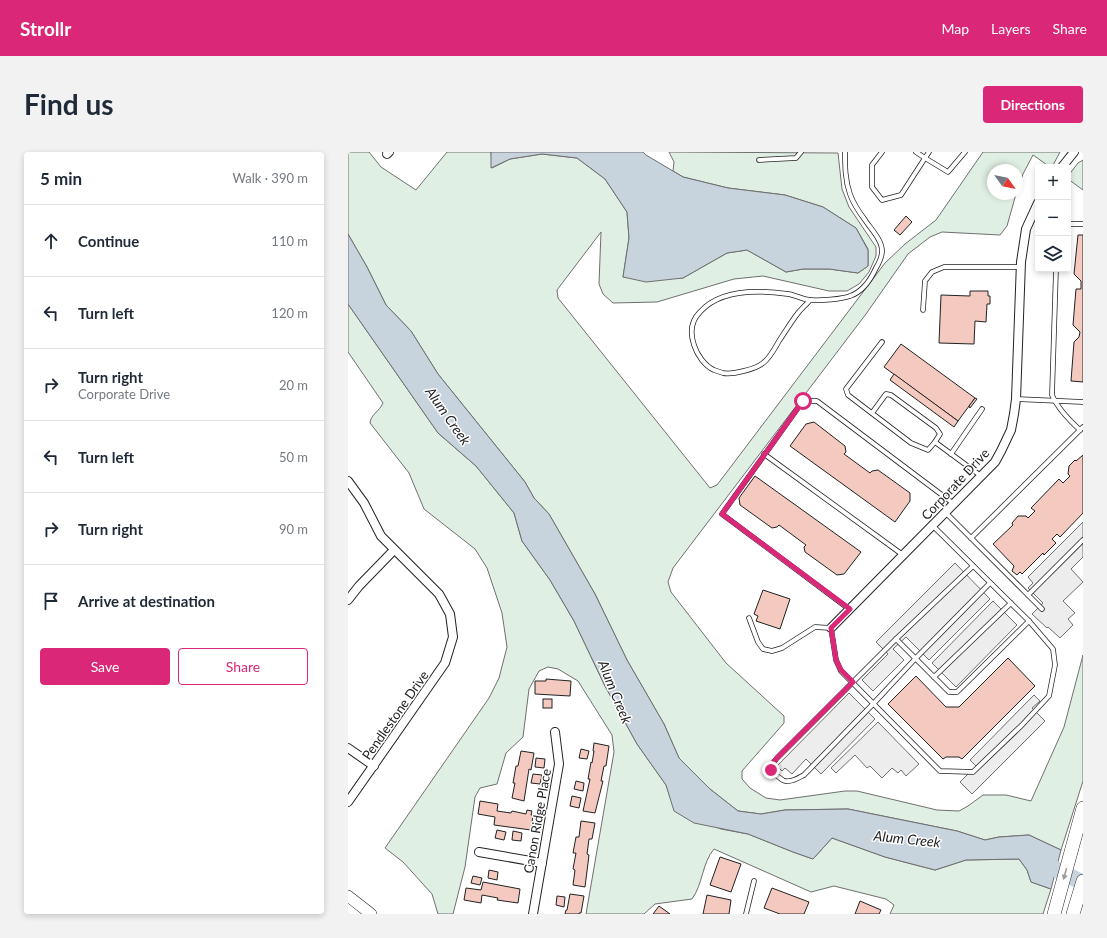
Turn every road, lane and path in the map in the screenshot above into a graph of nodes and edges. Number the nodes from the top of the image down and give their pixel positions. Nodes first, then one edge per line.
1 (801, 152) edge
2 (845, 152) edge
3 (882, 152) edge
4 (916, 152) edge
5 (929, 152) edge
6 (965, 152) edge
7 (1068, 152) edge
8 (1074, 152) edge
9 (925, 158) junction
10 (759, 160) dead end
11 (1062, 164) edge
12 (1064, 164) edge
13 (1035, 210) edge
14 (1071, 224) edge
15 (1083, 224) edge
16 (1020, 267) junction
17 (1056, 272) edge
18 (810, 300) junction
19 (923, 310) dead end
20 (882, 342) dead end
21 (1016, 399) junction
22 (1054, 401) junction
23 (1083, 402) edge
24 (982, 409) dead end
25 (872, 413) junction
26 (1081, 429) edge
27 (935, 442) junction
28 (764, 454) junction
29 (951, 454) junction
30 (981, 476) junction
31 (348, 481) edge
32 (954, 504) junction
33 (946, 513) junction
34 (933, 526) junction
35 (971, 538) junction
36 (1083, 540) edge
37 (394, 550) junction
38 (903, 556) junction
39 (973, 566) junction
40 (990, 582) junction
41 (1028, 594) junction
42 (348, 600) edge
43 (1011, 603) junction
44 (850, 609) junction
45 (1042, 609) dead end
46 (749, 618) dead end
47 (1029, 621) junction
48 (831, 628) junction
49 (896, 639) junction
50 (915, 659) junction
51 (934, 677) junction
52 (853, 682) junction
53 (874, 703) junction
54 (555, 732) dead end
55 (348, 748) edge
56 (374, 766) junction
57 (348, 802) edge
58 (1083, 808) edge
59 (479, 852) dead end
60 (542, 863) junction
61 (754, 881) dead end
62 (1083, 881) edge
63 (348, 896) edge
64 (1055, 913) edge
65 (371, 914) edge
66 (533, 914) edge
67 (746, 914) edge
68 (1074, 914) edge

1 - 10 lane
2 - 18 lane
3 - 9 lane
4 - 9 lane
5 - 9 lane
6 - 9 lane
7 - 11 street
8 - 12 street
13 - 16 street, Corporate Drive
14 - 15 lane
16 - 19 lane
16 - 21 street, Corporate Drive
17 - 22 lane
18 - 18 lane
20 - 25 lane
21 - 22 lane
21 - 30 street, Corporate Drive
22 - 23 lane
22 - 26 lane
24 - 29 lane
25 - 27 lane
25 - 27 lane
26 - 35 lane
27 - 29 lane
28 - 32 lane
28 - 38 lane
28 - 44 lane
29 - 30 lane
30 - 32 street, Corporate Drive
31 - 37 street
32 - 33 street, Corporate Drive
33 - 34 street, Corporate Drive
33 - 35 lane
34 - 38 street, Corporate Drive
34 - 39 lane
35 - 41 lane
36 - 41 lane
37 - 42 street
37 - 56 street, Pendlestone Drive
38 - 44 street, Corporate Drive
39 - 40 lane
39 - 49 lane
40 - 43 lane
40 - 50 lane
41 - 45 lane
43 - 47 lane
43 - 51 lane
44 - 48 street, Corporate Drive
46 - 48 lane
47 - 51 lane
47 - 53 lane
48 - 52 lane
49 - 50 lane
49 - 52 lane
50 - 51 lane
50 - 53 lane
52 - 53 lane
52 - 53 lane
54 - 60 street, Canon Ridge Place
55 - 56 street
56 - 57 street, Pendlestone Drive
58 -> 64 main road
59 - 60 street
60 - 66 street, Canon Ridge Place
61 - 67 lane
62 - 68 main road
63 - 65 street

